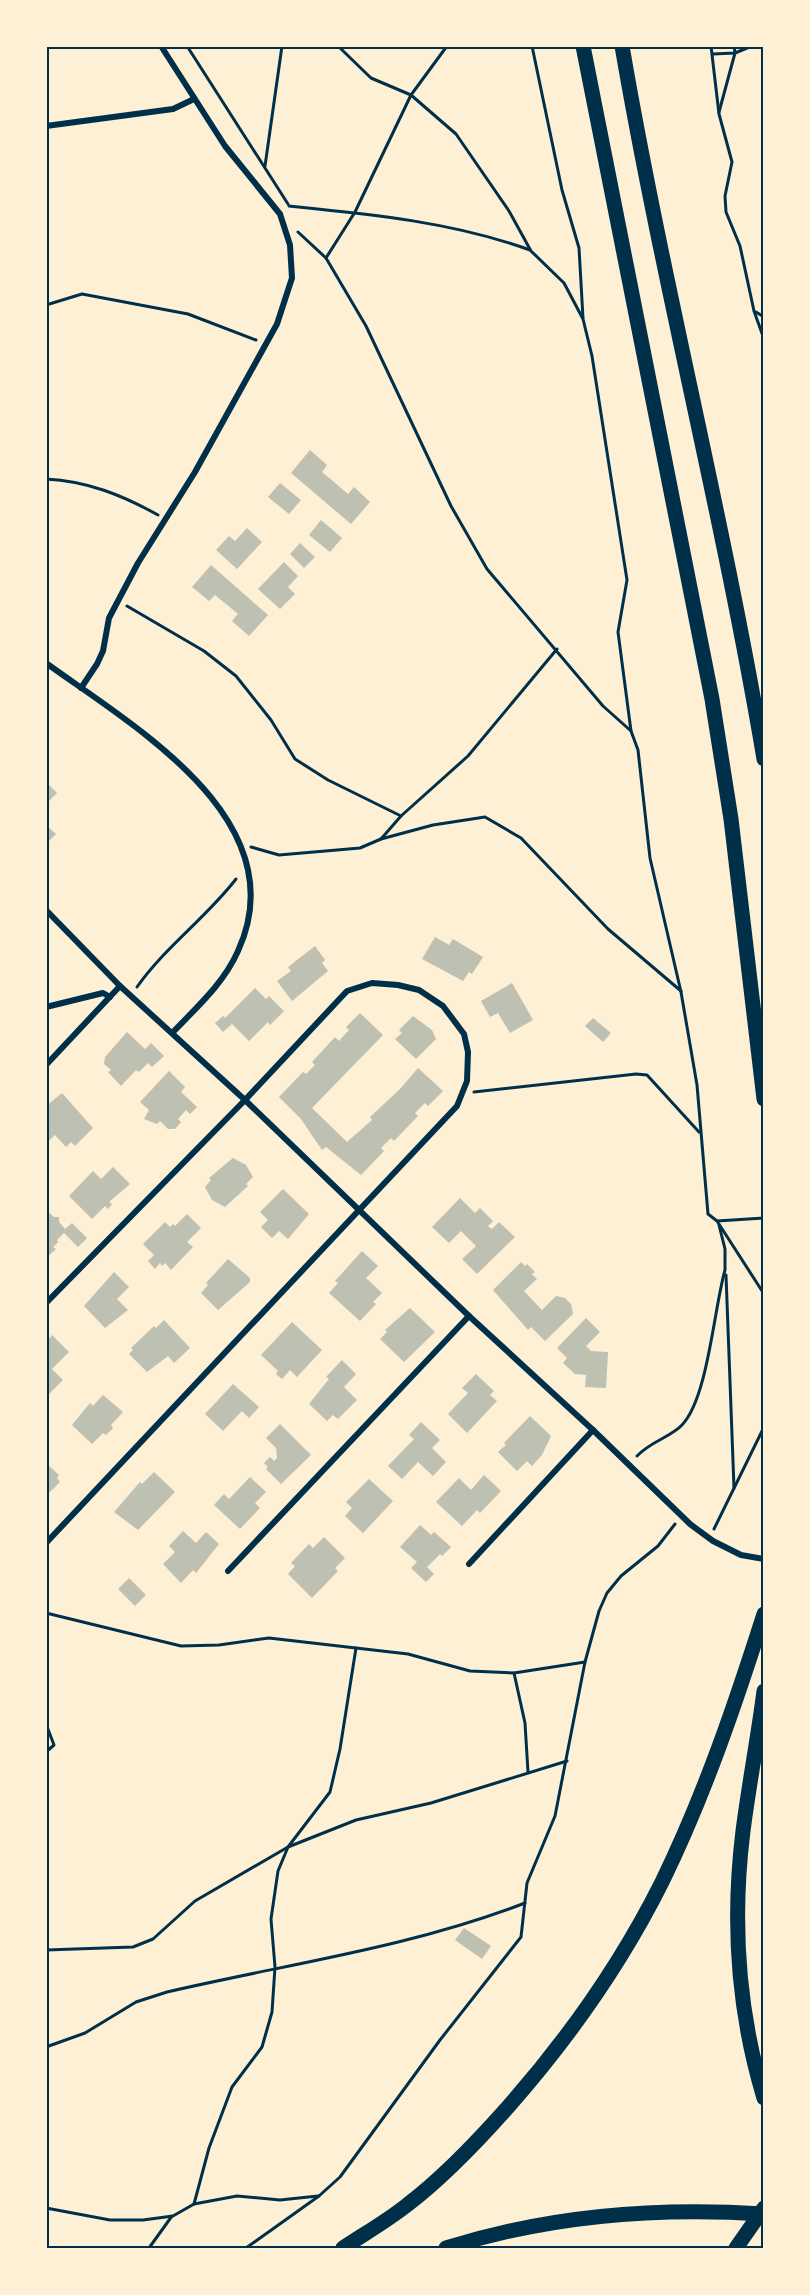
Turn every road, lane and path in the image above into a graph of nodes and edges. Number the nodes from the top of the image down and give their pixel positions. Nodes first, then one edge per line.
1 (160, 46) edge
2 (187, 46) edge
3 (282, 46) edge
4 (338, 46) edge
5 (447, 46) edge
6 (532, 46) edge
7 (583, 46) edge
8 (624, 46) edge
9 (711, 46) edge
10 (734, 46) edge
11 (752, 46) edge
12 (735, 53) junction
13 (713, 54) junction
14 (411, 95) junction
15 (194, 99) junction
16 (719, 114) junction
17 (46, 126) edge
18 (265, 168) junction
19 (271, 203) junction
20 (290, 206) junction
21 (354, 212) junction
22 (280, 214) junction
23 (531, 251) junction
24 (326, 258) junction
25 (46, 305) edge
26 (754, 311) junction
27 (764, 317) edge
28 (583, 319) junction
29 (764, 339) edge
30 (265, 344) junction
31 (46, 479) edge
32 (165, 519) junction
33 (117, 601) junction
34 (557, 649) junction
35 (46, 663) edge
36 (81, 688) junction
37 (632, 731) junction
38 (764, 759) edge
39 (401, 816) junction
40 (381, 839) junction
41 (240, 844) junction
42 (246, 865) junction
43 (46, 910) edge
44 (120, 986) junction
45 (681, 992) junction
46 (131, 996) junction
47 (110, 997) junction
48 (46, 1007) edge
49 (173, 1032) junction
50 (46, 1065) edge
51 (463, 1094) junction
52 (764, 1099) edge
53 (245, 1100) junction
54 (700, 1132) junction
55 (362, 1210) junction
56 (764, 1218) edge
57 (717, 1221) junction
58 (725, 1270) junction
59 (764, 1294) edge
60 (46, 1303) edge
61 (469, 1316) junction
62 (764, 1427) edge
63 (593, 1430) junction
64 (629, 1465) junction
65 (734, 1488) junction
66 (681, 1516) junction
67 (710, 1539) junction
68 (46, 1543) edge
69 (764, 1559) edge
70 (469, 1564) dead end
71 (228, 1571) dead end
72 (46, 1613) edge
73 (764, 1614) edge
74 (356, 1648) junction
75 (585, 1662) junction
76 (514, 1673) junction
77 (764, 1691) edge
78 (46, 1724) edge
79 (46, 1752) edge
80 (567, 1761) junction
81 (528, 1772) junction
82 (288, 1847) junction
83 (525, 1903) junction
84 (46, 1950) edge
85 (274, 1970) junction
86 (46, 2047) edge
87 (764, 2098) edge
88 (319, 2196) junction
89 (195, 2204) junction
90 (46, 2208) edge
91 (764, 2208) edge
92 (764, 2214) edge
93 (173, 2216) junction
94 (149, 2248) edge
95 (246, 2248) edge
96 (343, 2248) edge
97 (446, 2248) edge
98 (736, 2248) edge

1 - 15 street
2 - 18 path
3 - 18 path
4 - 14 path
5 - 14 path
6 - 28 path
7 - 52 highway
8 - 38 highway
9 - 13 path
10 - 12 path
11 - 12 path
12 - 13 path
12 - 16 path
13 - 16 path
14 - 21 path
14 - 23 path
15 - 17 street
15 - 19 street
16 - 26 path
18 - 20 path
19 - 20 path
19 - 22 street
20 - 21 path
21 - 23 path
21 - 24 path
22 - 24 path
22 - 30 street
23 - 28 path
24 - 34 path
25 - 30 path
26 - 27 path
26 - 29 path
28 - 37 path
30 - 32 street
31 - 32 path
32 - 33 street
33 - 36 street
33 - 39 path
34 - 37 path
34 - 39 path
35 - 36 street
36 - 41 street
37 - 45 path
39 - 40 path
40 - 41 path
40 - 45 path
41 - 42 street
42 - 46 path
42 - 49 street
43 - 44 street
44 - 46 street
44 - 47 street
45 - 54 path
46 - 49 street
47 - 48 street
47 - 50 street
49 - 53 street
51 - 53 street
51 - 54 path
51 - 55 street
53 - 55 street
53 - 60 street
54 - 57 path
55 - 61 street
55 - 68 street
56 - 57 path
57 - 58 path
57 - 59 path
58 - 64 path
58 - 65 path
61 - 63 street
61 - 71 street
62 - 65 path
63 - 64 street
63 - 70 street
64 - 66 street
65 - 67 path
66 - 67 street
66 - 75 path
67 - 69 street
72 - 74 path
73 - 96 highway
74 - 76 path
74 - 82 path
75 - 76 path
75 - 80 path
76 - 81 path
77 - 87 highway
78 - 79 path
80 - 81 path
80 - 83 path
81 - 82 path
82 - 84 path
82 - 85 path
83 - 85 path
83 - 88 path
85 - 86 path
85 - 89 path
88 - 89 path
88 - 95 path
89 - 93 path
90 - 93 path
91 - 98 highway
92 - 97 highway
93 - 94 path

